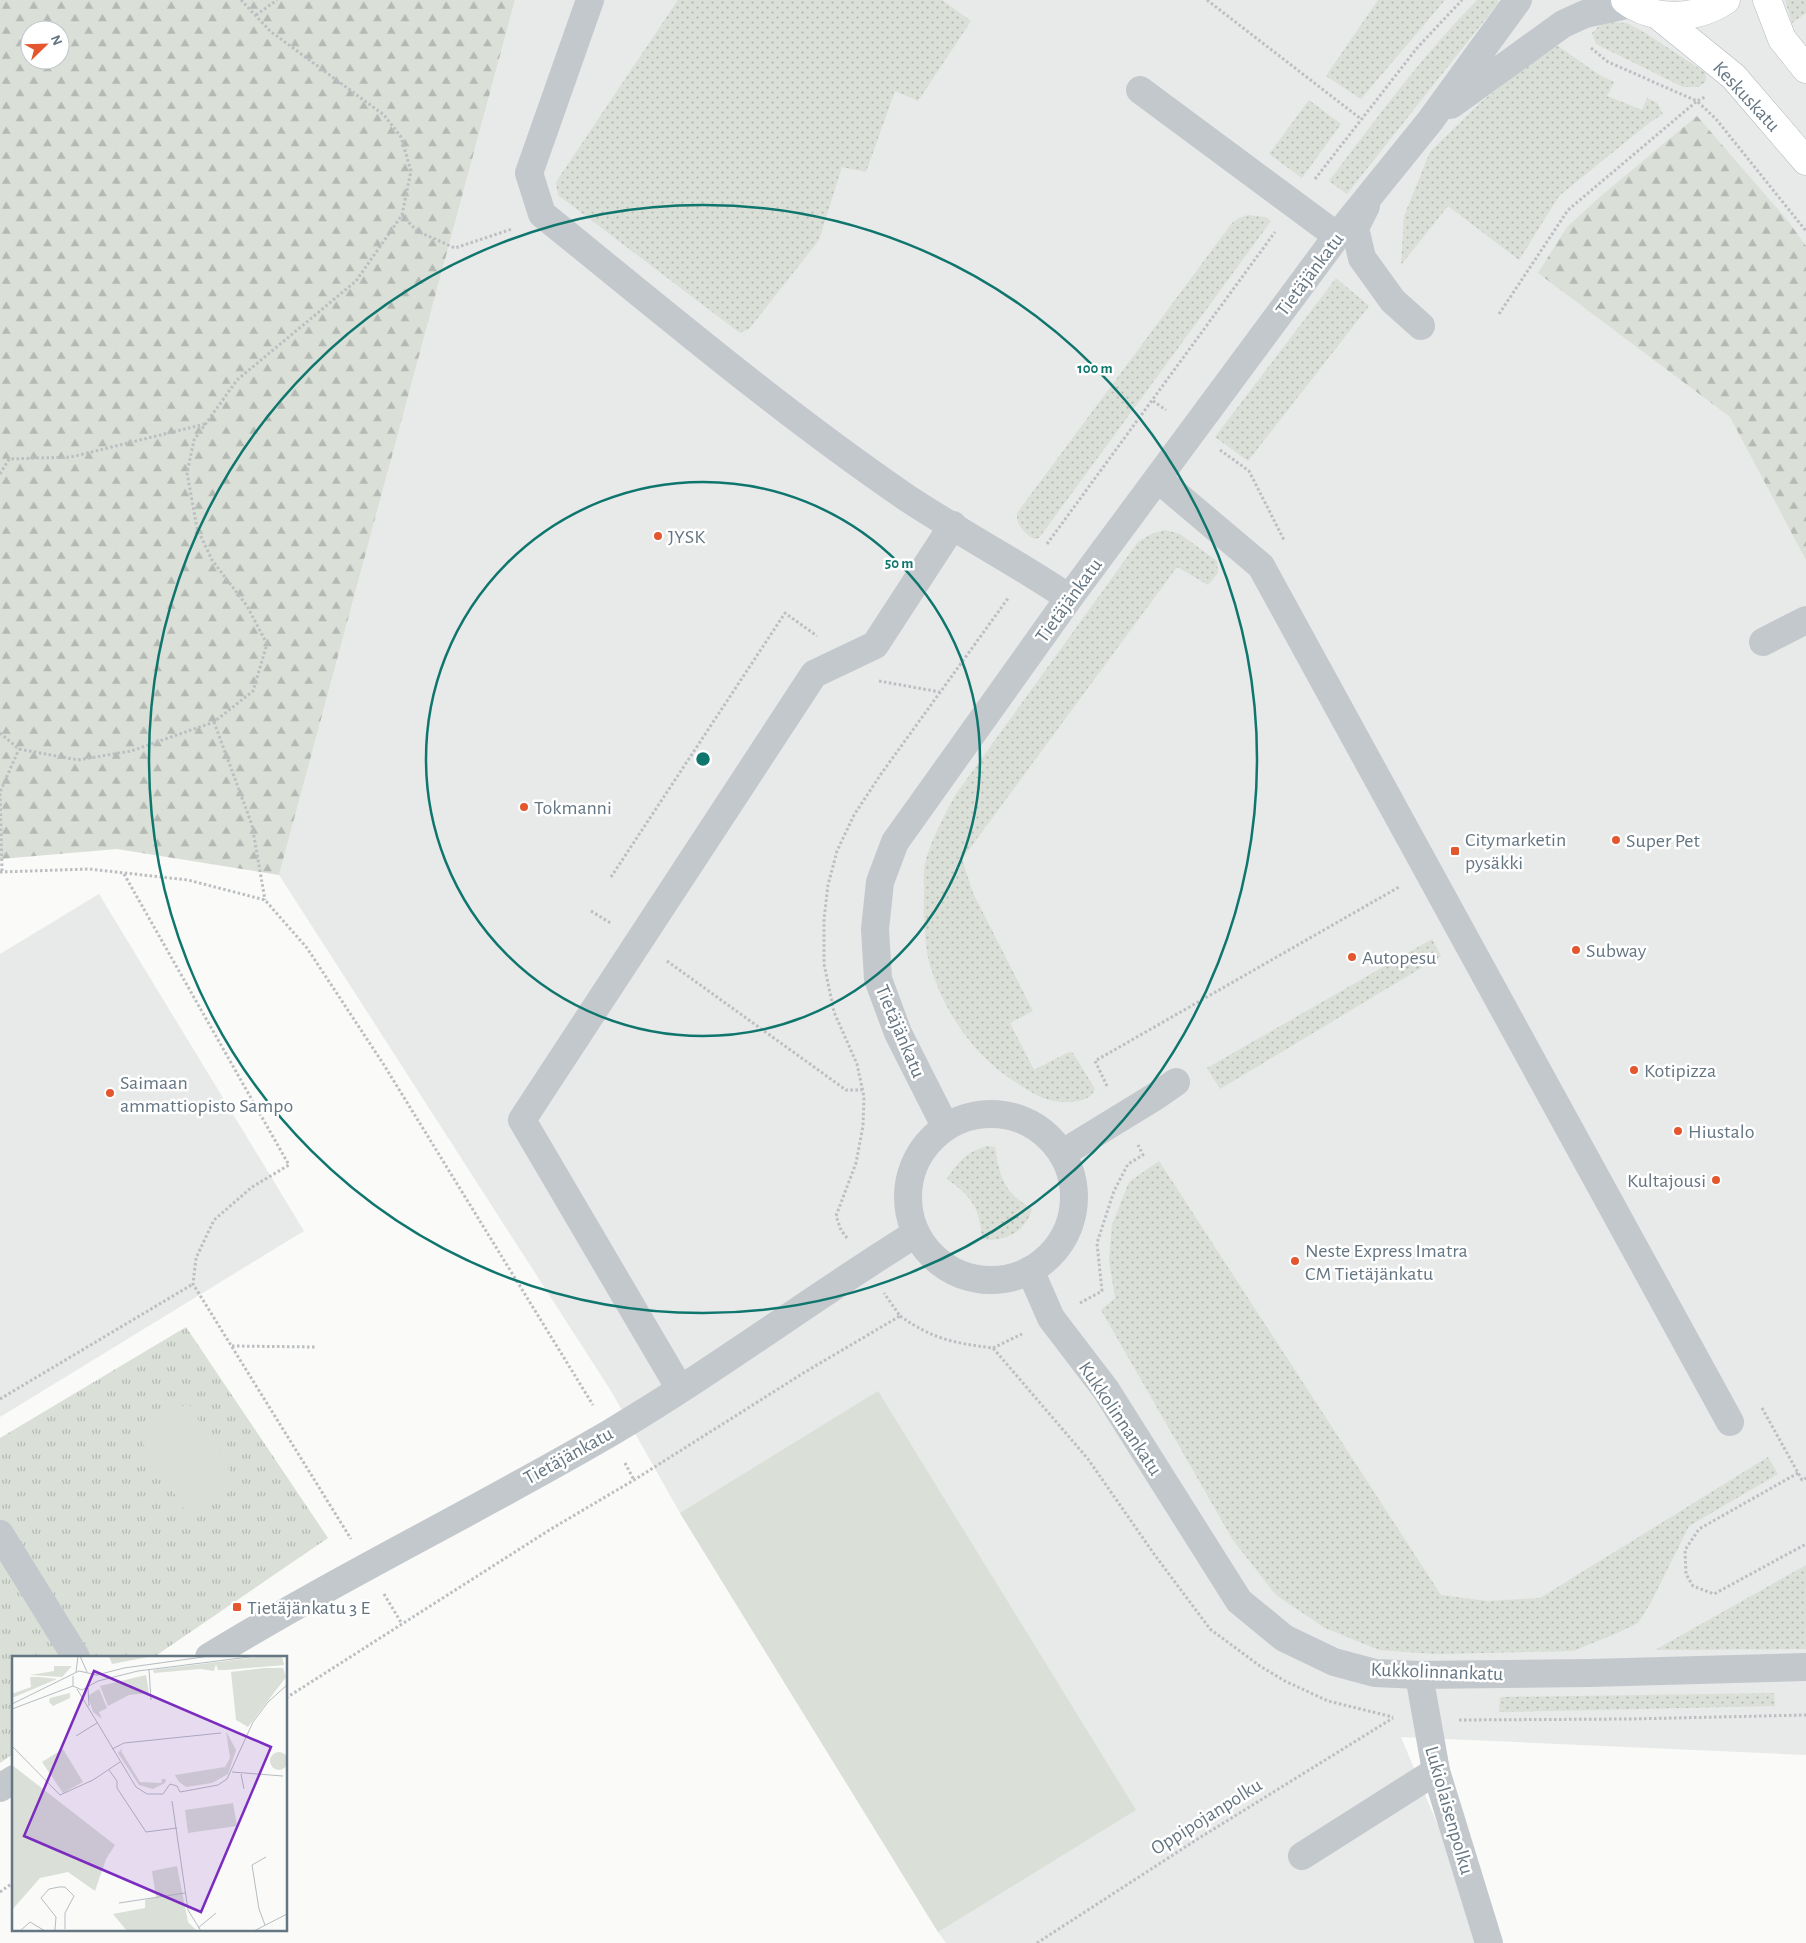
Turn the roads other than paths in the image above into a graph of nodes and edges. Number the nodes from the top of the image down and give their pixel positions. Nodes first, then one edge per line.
1 (590, 0) edge
2 (1518, 0) edge
3 (1726, 0) edge
4 (1767, 0) edge
5 (1628, 2) edge
6 (1659, 16) junction
7 (1806, 69) edge
8 (1140, 90) dead end
9 (1430, 121) junction
10 (1806, 161) edge
11 (1377, 185) junction
12 (1336, 236) junction
13 (1421, 326) dead end
14 (1158, 478) junction
15 (953, 525) junction
16 (1069, 598) junction
17 (1806, 620) edge
18 (1762, 642) dead end
19 (1176, 1082) dead end
20 (945, 1126) junction
21 (1063, 1153) junction
22 (915, 1234) junction
23 (1030, 1270) junction
24 (680, 1389) junction
25 (1730, 1422) dead end
26 (0, 1534) edge
27 (75, 1656) edge
28 (211, 1656) edge
29 (1806, 1667) edge
30 (1419, 1675) junction
31 (1436, 1771) junction
32 (12, 1781) edge
33 (0, 1788) edge
34 (1302, 1856) dead end
35 (1489, 1943) edge

1 - 15 street
2 - 9 street, Tietäjänkatu
3 - 6 main road
4 - 7 main road
5 - 6 main road
5 - 9 street, Tietäjänkatu
6 - 10 main road, Keskuskatu
8 - 12 street
9 - 11 street, Tietäjänkatu
11 - 12 street, Tietäjänkatu
11 - 13 street
12 - 14 street, Tietäjänkatu
14 - 16 street, Tietäjänkatu
14 - 25 street
15 - 16 street
15 - 24 street
16 - 20 street, Tietäjänkatu
17 - 18 street
19 - 21 street
20 - 21 street
20 - 22 street
21 - 23 street
22 - 23 street
22 - 24 street, Tietäjänkatu
23 - 30 street, Kukkolinnankatu
24 - 28 street, Tietäjänkatu
26 - 27 street
29 - 30 street, Kukkolinnankatu
30 - 31 street, Lukiolaisenpolku
31 - 34 street
31 - 35 street, Lukiolaisenpolku
32 - 33 street

